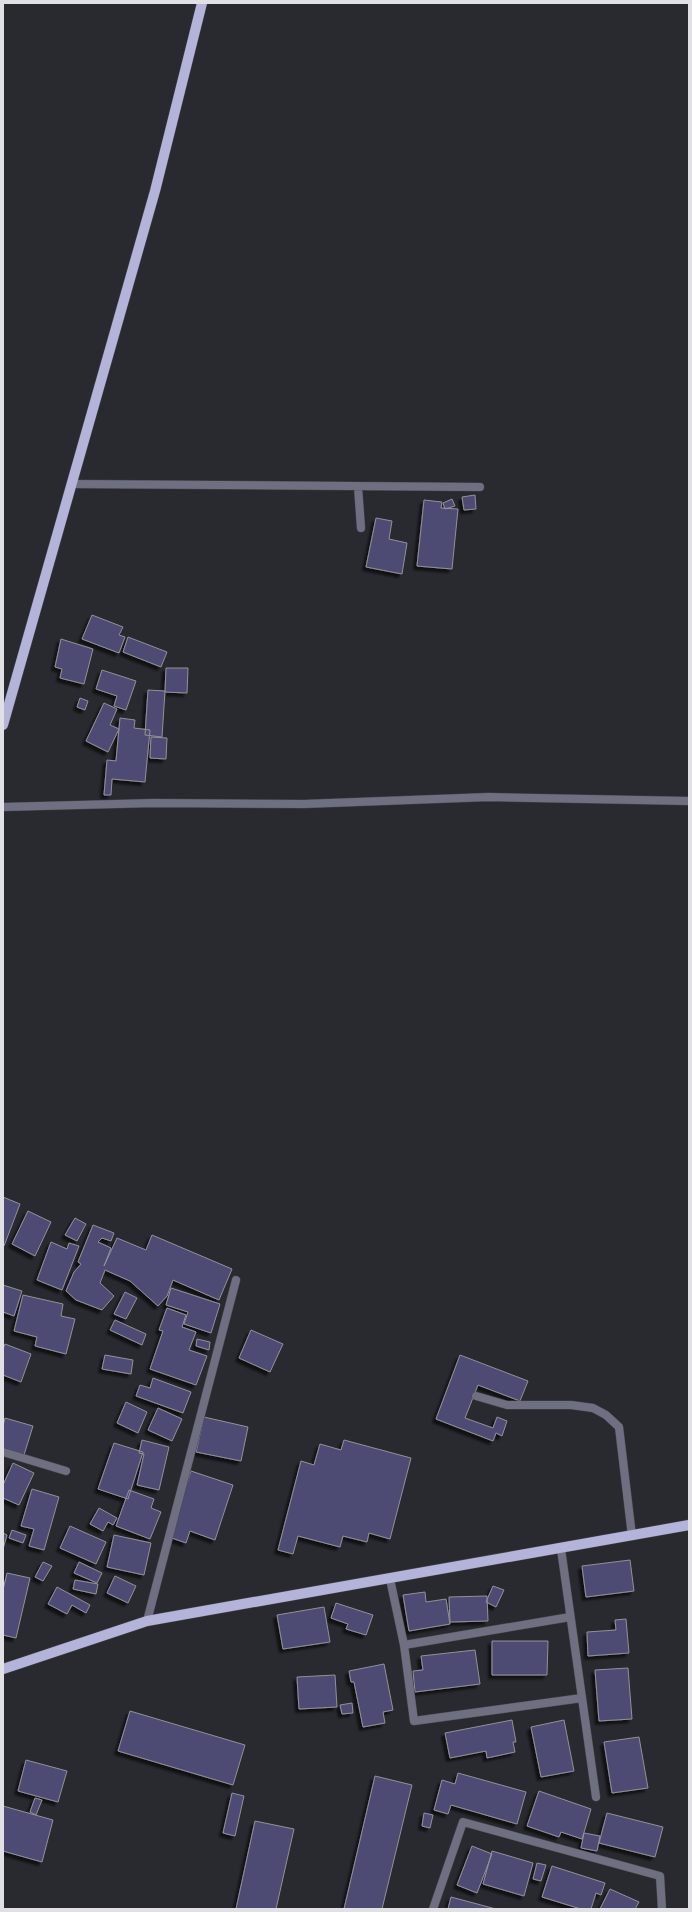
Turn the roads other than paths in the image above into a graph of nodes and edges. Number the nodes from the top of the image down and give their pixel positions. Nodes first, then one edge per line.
1 (202, 3) edge
2 (71, 484) junction
3 (358, 486) junction
4 (480, 487) dead end
5 (361, 528) dead end
6 (3, 725) edge
7 (689, 801) edge
8 (3, 807) edge
9 (236, 1280) dead end
10 (476, 1396) dead end
11 (3, 1452) edge
12 (66, 1471) dead end
13 (689, 1525) edge
14 (632, 1536) junction
15 (561, 1549) junction
16 (390, 1579) junction
17 (570, 1617) junction
18 (147, 1621) junction
19 (404, 1645) junction
20 (3, 1669) edge
21 (582, 1698) junction
22 (596, 1797) dead end
23 (433, 1909) edge
24 (662, 1909) edge

1 - 2 main road
2 - 3 street
2 - 6 main road
3 - 4 street
3 - 5 street
7 - 8 street
9 - 18 street
10 - 14 street
11 - 12 street
13 - 14 main road
14 - 15 main road
15 - 16 main road
15 - 17 street
16 - 18 main road
16 - 19 street
17 - 19 street
17 - 21 street
18 - 20 main road
19 - 21 street
21 - 22 street
23 - 24 street

